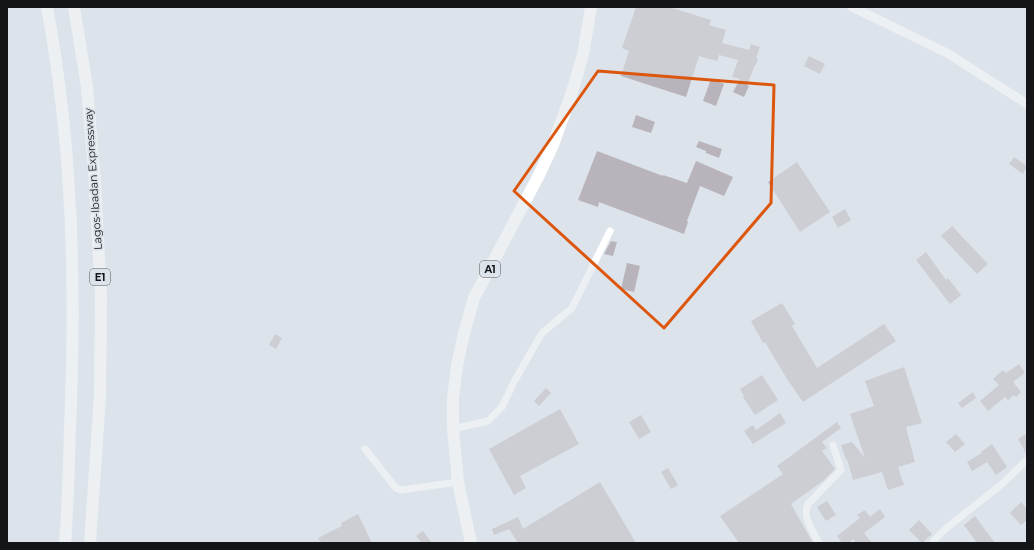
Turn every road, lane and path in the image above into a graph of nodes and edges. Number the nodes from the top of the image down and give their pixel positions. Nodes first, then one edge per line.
1 (46, 7) edge
2 (74, 7) edge
3 (591, 7) edge
4 (852, 7) edge
5 (1027, 104) edge
6 (610, 231) dead end
7 (453, 429) junction
8 (833, 445) dead end
9 (365, 449) dead end
10 (1027, 460) edge
11 (458, 482) junction
12 (65, 543) edge
13 (90, 543) edge
14 (471, 543) edge
15 (820, 543) edge
16 (932, 543) edge

1 - 12 highway, E1
2 - 13 highway, Lagos-Ibadan Expressway / E1
3 - 7 highway, A1
4 - 5 main road
6 - 7 street
7 - 11 highway, A1
8 - 15 street
9 - 11 street
10 - 16 street
11 - 14 highway, A1

